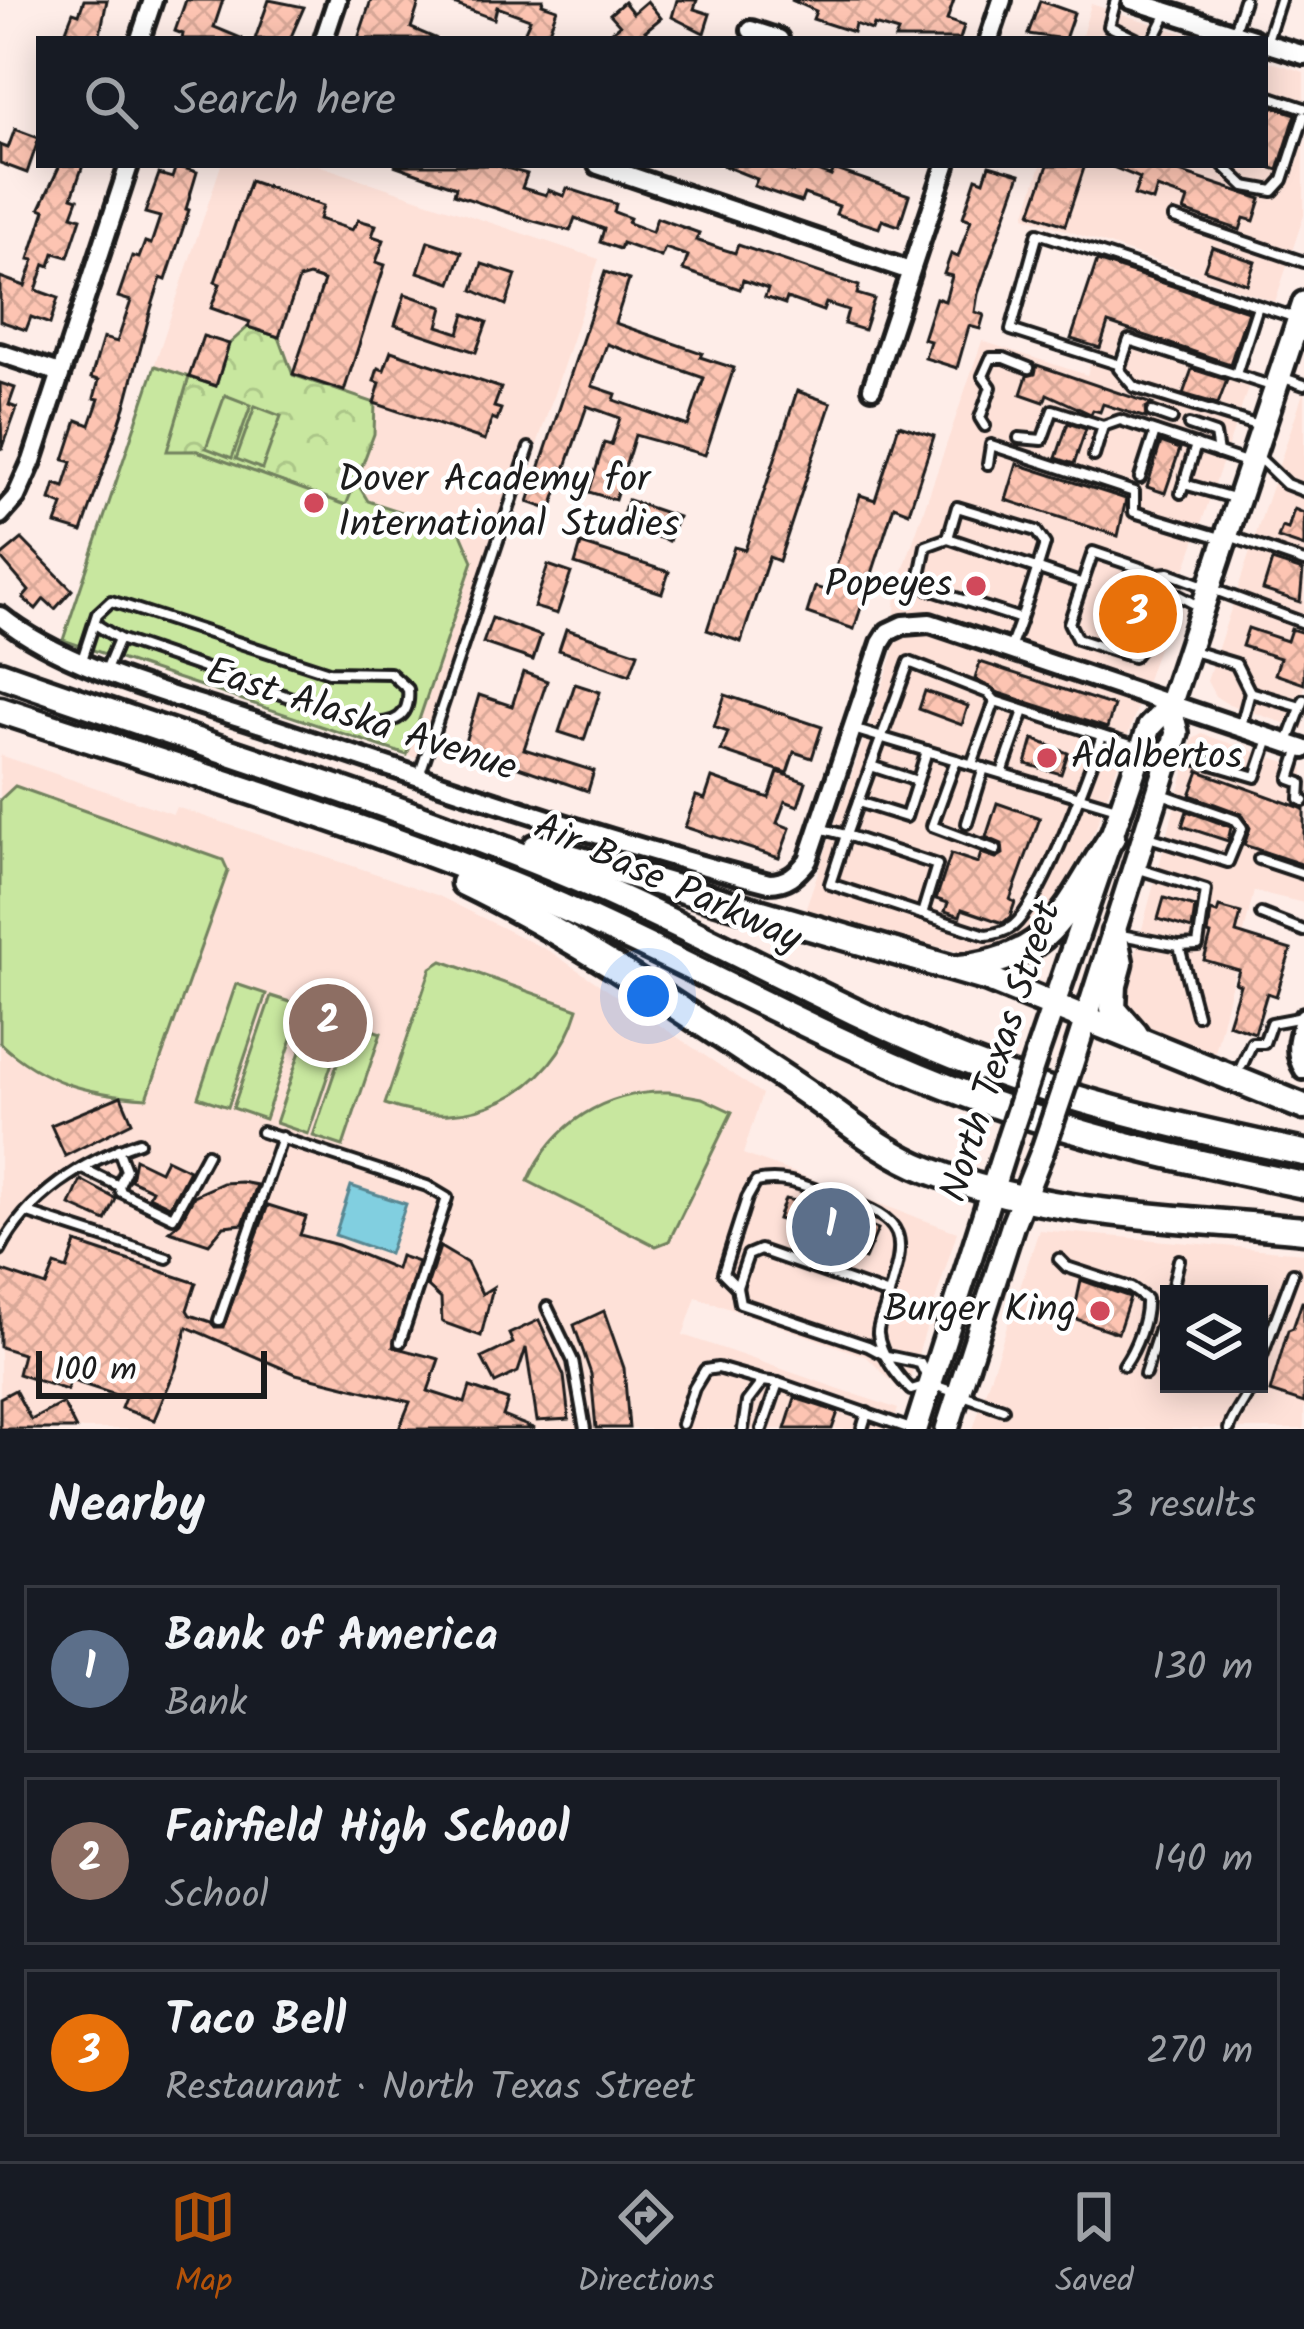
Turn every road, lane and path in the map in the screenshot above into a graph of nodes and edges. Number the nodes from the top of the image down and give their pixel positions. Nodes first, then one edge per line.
1 (153, 0) edge
2 (337, 0) edge
3 (1002, 0) edge
4 (1116, 0) edge
5 (1131, 0) edge
6 (1244, 0) edge
7 (1280, 0) edge
8 (1168, 12) junction
9 (751, 30) dead end
10 (1200, 30) edge
11 (1233, 33) junction
12 (141, 36) edge
13 (325, 36) edge
14 (770, 36) edge
15 (989, 36) edge
16 (1130, 36) edge
17 (1156, 36) edge
18 (1243, 36) edge
19 (1267, 36) edge
20 (1268, 44) edge
21 (1304, 55) edge
22 (1268, 96) edge
23 (1304, 112) edge
24 (128, 168) edge
25 (607, 168) edge
26 (945, 168) edge
27 (1226, 168) edge
28 (1174, 218) dead end
29 (1304, 262) edge
30 (910, 271) junction
31 (1258, 306) junction
32 (1301, 311) edge
33 (0, 353) edge
34 (1120, 364) junction
35 (1029, 368) dead end
36 (60, 374) junction
37 (1236, 374) junction
38 (1278, 382) junction
39 (1304, 385) edge
40 (872, 388) dead end
41 (1152, 412) dead end
42 (1172, 419) dead end
43 (1189, 425) dead end
44 (985, 426) dead end
45 (1103, 426) junction
46 (1263, 427) junction
47 (1155, 432) junction
48 (1019, 438) dead end
49 (1196, 445) junction
50 (529, 448) dead end
51 (1218, 453) junction
52 (1094, 456) dead end
53 (1252, 459) junction
54 (988, 464) dead end
55 (1140, 478) dead end
56 (1304, 490) edge
57 (1238, 500) junction
58 (0, 515) edge
59 (1226, 537) junction
60 (948, 538) junction
61 (1304, 562) edge
62 (1038, 568) junction
63 (1158, 574) junction
64 (1083, 584) junction
65 (1164, 588) junction
66 (1206, 598) junction
67 (0, 616) edge
68 (1021, 619) junction
69 (94, 623) junction
70 (1304, 623) edge
71 (118, 639) junction
72 (1010, 650) junction
73 (1189, 650) junction
74 (82, 662) junction
75 (106, 670) junction
76 (0, 674) edge
77 (1250, 692) junction
78 (995, 701) junction
79 (1303, 704) edge
80 (1170, 705) junction
81 (0, 710) edge
82 (1024, 711) junction
83 (850, 728) junction
84 (1240, 728) junction
85 (1102, 736) junction
86 (1269, 737) junction
87 (881, 738) junction
88 (1298, 747) edge
89 (1142, 749) junction
90 (927, 751) junction
91 (1171, 752) junction
92 (956, 760) junction
93 (972, 765) junction
94 (871, 766) junction
95 (984, 768) junction
96 (1002, 773) junction
97 (418, 777) junction
98 (917, 781) junction
99 (1158, 793) junction
100 (1080, 796) junction
101 (1304, 801) edge
102 (858, 802) junction
103 (1122, 809) junction
104 (411, 815) junction
105 (967, 823) dead end
106 (819, 828) junction
107 (846, 835) junction
108 (1144, 835) junction
109 (1112, 837) junction
110 (400, 844) junction
111 (996, 850) dead end
112 (1259, 860) dead end
113 (1134, 867) junction
114 (1304, 874) edge
115 (922, 914) junction
116 (1262, 914) dead end
117 (1304, 931) edge
118 (1114, 933) junction
119 (1179, 946) junction
120 (954, 968) junction
121 (1053, 1004) junction
122 (1197, 1015) dead end
123 (1304, 1017) edge
124 (1086, 1018) junction
125 (1145, 1042) junction
126 (1242, 1065) dead end
127 (1304, 1070) edge
128 (1304, 1107) edge
129 (262, 1132) dead end
130 (282, 1137) junction
131 (139, 1142) dead end
132 (118, 1149) junction
133 (1304, 1153) edge
134 (207, 1154) dead end
135 (81, 1168) junction
136 (118, 1186) junction
137 (1304, 1186) edge
138 (993, 1191) junction
139 (1024, 1200) junction
140 (28, 1213) junction
141 (1304, 1229) edge
142 (3, 1238) edge
143 (0, 1250) edge
144 (166, 1258) dead end
145 (1059, 1259) dead end
146 (1179, 1260) dead end
147 (1293, 1273) dead end
148 (1175, 1285) edge
149 (737, 1287) junction
150 (889, 1294) junction
151 (547, 1307) dead end
152 (219, 1320) dead end
153 (1160, 1328) edge
154 (1268, 1340) edge
155 (400, 1342) dead end
156 (887, 1356) junction
157 (1124, 1365) dead end
158 (1145, 1374) dead end
159 (763, 1381) junction
160 (778, 1383) junction
161 (931, 1384) junction
162 (1250, 1393) edge
163 (958, 1394) junction
164 (1003, 1409) dead end
165 (867, 1413) junction
166 (682, 1424) dead end
167 (585, 1429) edge
168 (743, 1429) edge
169 (762, 1429) edge
170 (862, 1429) edge
171 (914, 1429) edge
172 (947, 1429) edge
173 (1229, 1429) edge

1 - 12 street
2 - 13 street
3 - 15 street
4 - 16 lane
5 - 8 street
6 - 11 lane
7 - 19 lane
8 - 10 street
8 - 17 lane
9 - 14 street
10 - 11 street
11 - 18 street
20 - 21 street
22 - 23 lane
23 - 27 lane
24 - 36 street
25 - 30 street
26 - 30 street
28 - 29 lane
30 - 40 street
31 - 32 lane
31 - 34 lane
31 - 37 lane
32 - 38 main road, North Texas Street
33 - 36 street
34 - 37 lane
34 - 46 lane
35 - 44 lane
36 - 58 street
37 - 38 lane
38 - 39 lane
38 - 46 main road, North Texas Street
41 - 42 lane
43 - 51 lane
45 - 47 lane
45 - 48 lane
45 - 52 lane
46 - 53 main road, North Texas Street
47 - 49 lane
47 - 55 lane
49 - 51 lane
49 - 57 lane
50 - 97 lane
51 - 53 lane
53 - 56 lane
53 - 57 main road, North Texas Street
54 - 59 lane
57 - 59 main road, North Texas Street
59 - 61 lane
59 - 66 main road, North Texas Street
60 - 62 lane
60 - 62 lane
60 - 68 lane
62 - 64 lane
62 - 68 lane
63 - 64 lane
63 - 65 lane
63 - 66 lane
64 - 65 lane
65 - 66 lane
66 - 70 lane
66 - 73 main road, North Texas Street
67 - 74 street, East Alaska Avenue
68 - 72 lane
69 - 71 lane
69 - 71 lane
69 - 74 lane
71 - 75 lane
72 - 80 street, East Alaska Avenue
72 - 83 street, East Alaska Avenue
73 - 77 lane
73 - 80 main road, North Texas Street
74 - 75 street, East Alaska Avenue
75 - 97 street, East Alaska Avenue
76 - 104 main road, Air Base Parkway
77 - 79 lane
77 - 84 lane
78 - 82 lane
78 - 87 lane
78 - 93 lane
79 - 88 lane
80 - 84 street, East Alaska Avenue
80 - 89 main road, North Texas Street
80 - 91 main road, North Texas Street
81 - 110 main road, Air Base Parkway
82 - 85 lane
82 - 96 lane
83 - 87 lane
83 - 106 street, East Alaska Avenue
84 - 86 street, East Alaska Avenue
85 - 89 lane
85 - 100 lane
86 - 88 street, East Alaska Avenue
86 - 91 lane
87 - 90 lane
87 - 94 lane
88 - 101 lane
89 - 103 main road, North Texas Street
90 - 92 lane
90 - 98 lane
91 - 99 main road, North Texas Street
92 - 93 lane
92 - 111 lane
93 - 95 lane
94 - 98 lane
94 - 102 lane
95 - 96 lane
95 - 105 lane
96 - 100 lane
97 - 106 street, East Alaska Avenue
98 - 102 lane
99 - 108 main road, North Texas Street
99 - 108 lane
100 - 103 lane
100 - 115 lane
102 - 107 lane
103 - 109 main road, North Texas Street
104 - 120 main road
104 - 133 main road, Air Base Parkway
106 - 107 lane
107 - 115 lane
107 - 115 lane
108 - 113 main road, North Texas Street
109 - 120 main road
109 - 121 main road, North Texas Street
110 - 137 main road, Air Base Parkway
110 - 138 main road
112 - 114 lane
113 - 118 main road, North Texas Street
113 - 119 lane
116 - 117 lane
118 - 119 lane
118 - 124 main road, North Texas Street
118 - 125 main road
119 - 122 lane
120 - 121 main road
121 - 124 main road
121 - 138 main road, North Texas Street, bridge
123 - 126 lane
123 - 127 street
124 - 125 main road
124 - 139 main road, North Texas Street, bridge
125 - 128 main road
129 - 130 lane
130 - 152 lane
130 - 155 lane
131 - 132 lane
132 - 135 lane
132 - 136 lane
134 - 136 lane
135 - 136 lane
135 - 140 lane
138 - 139 main road
138 - 161 main road, North Texas Street
139 - 141 main road
139 - 163 main road, North Texas Street
140 - 142 lane
140 - 144 lane
142 - 143 lane
145 - 157 lane
146 - 148 lane
147 - 154 lane
149 - 150 lane
149 - 150 lane
149 - 156 lane
150 - 156 lane
151 - 167 lane
153 - 158 lane
156 - 161 lane
156 - 161 lane
159 - 160 lane
159 - 166 lane
159 - 168 lane
160 - 165 lane
160 - 169 lane
161 - 163 lane
161 - 171 main road, North Texas Street
162 - 173 lane
163 - 164 lane
163 - 172 main road, North Texas Street
165 - 170 lane
165 - 171 lane

